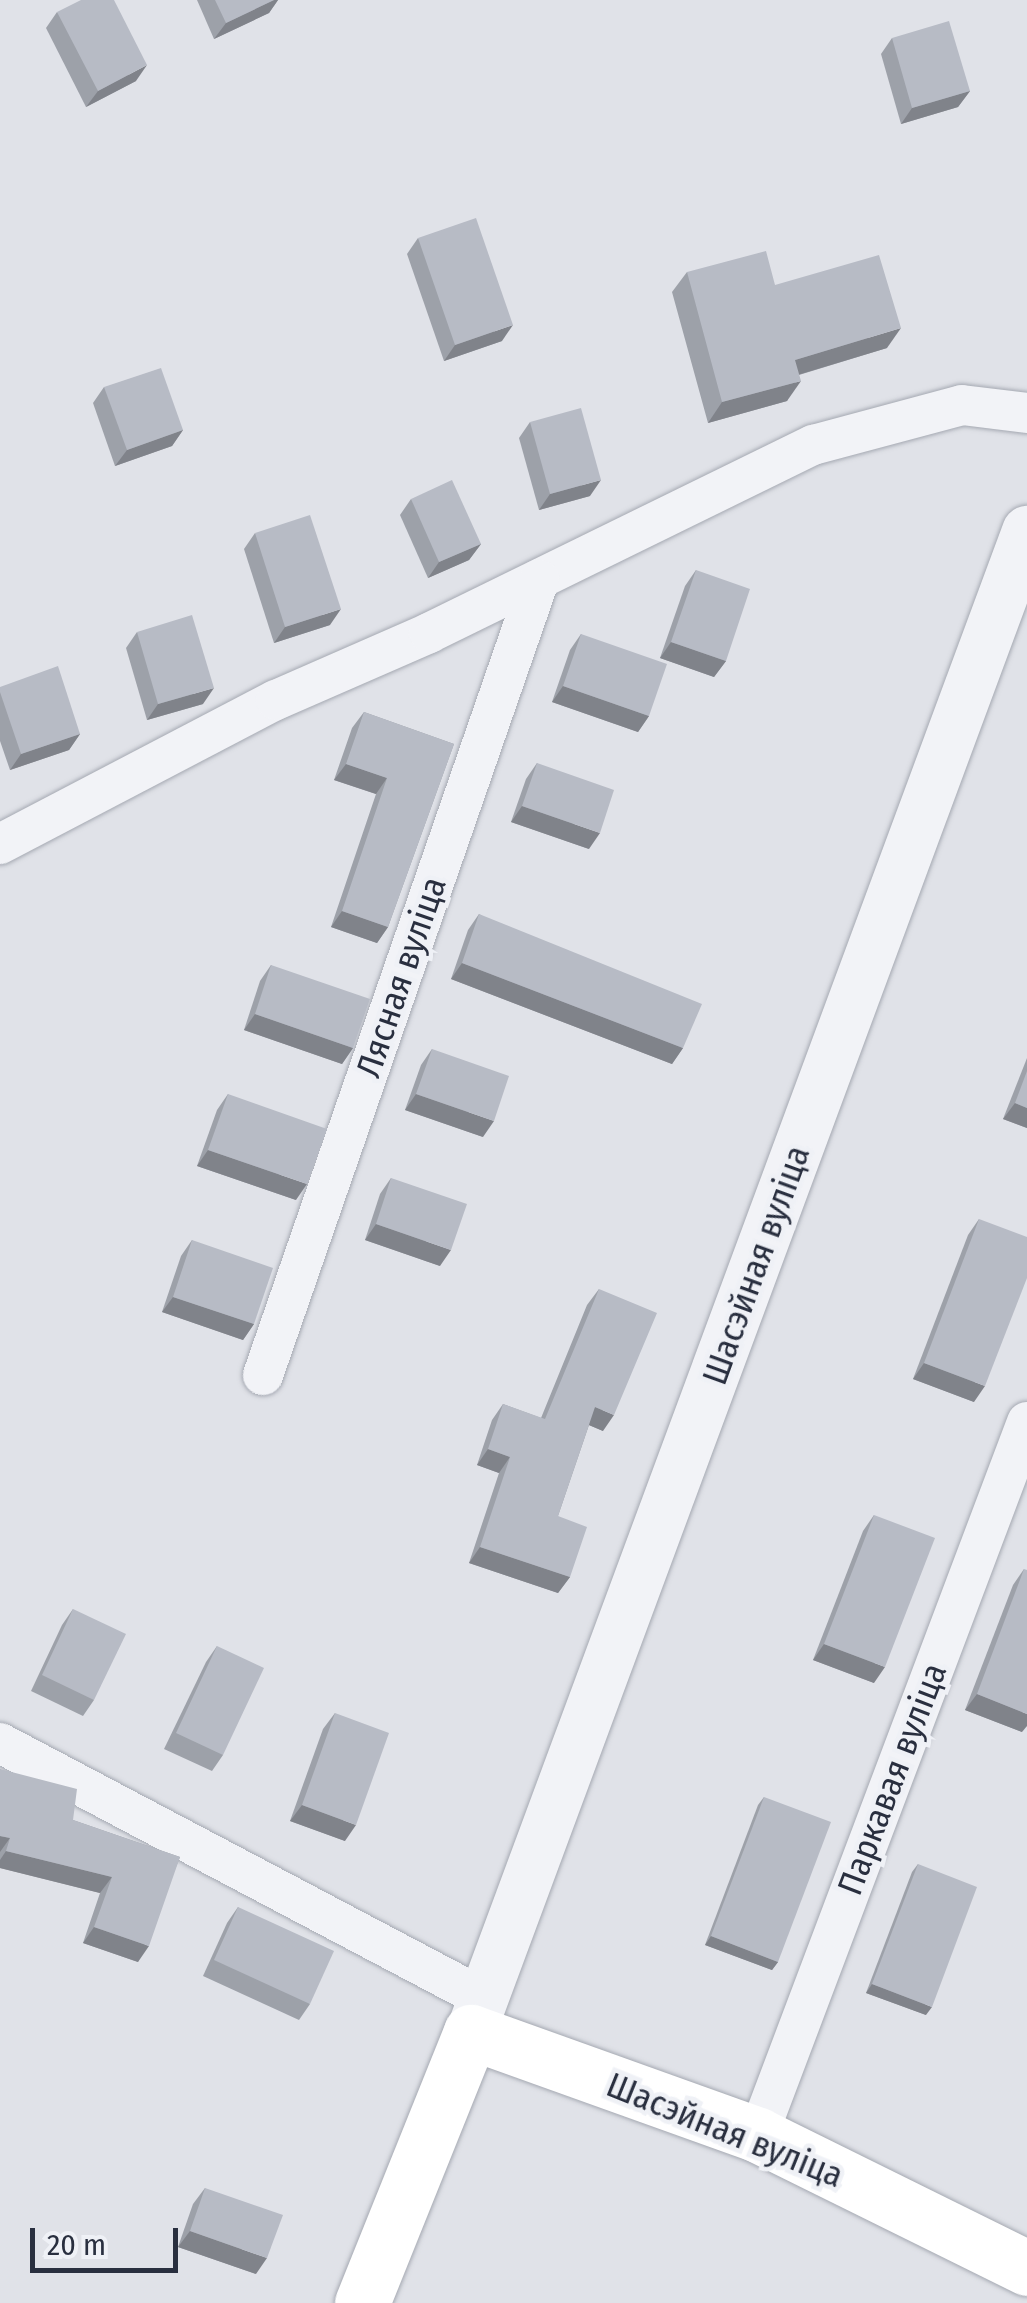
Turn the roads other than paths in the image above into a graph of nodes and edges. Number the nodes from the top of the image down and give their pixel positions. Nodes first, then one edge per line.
1 (1027, 413) edge
2 (1027, 531) edge
3 (539, 580) junction
4 (0, 844) edge
5 (264, 1376) dead end
6 (1027, 1422) edge
7 (0, 1742) edge
8 (478, 2016) junction
9 (758, 2136) junction
10 (1027, 2268) edge
11 (362, 2303) edge

1 - 3 street
2 - 8 street, Шасэйная вуліца
3 - 4 street
3 - 5 street, Лясная вуліца
6 - 9 street, Паркавая вуліца
7 - 8 street, Шасэйная вуліца
8 - 9 main road, Шасэйная вуліца
8 - 11 main road, Шасэйная вуліца
9 - 10 main road, Шасэйная вуліца

